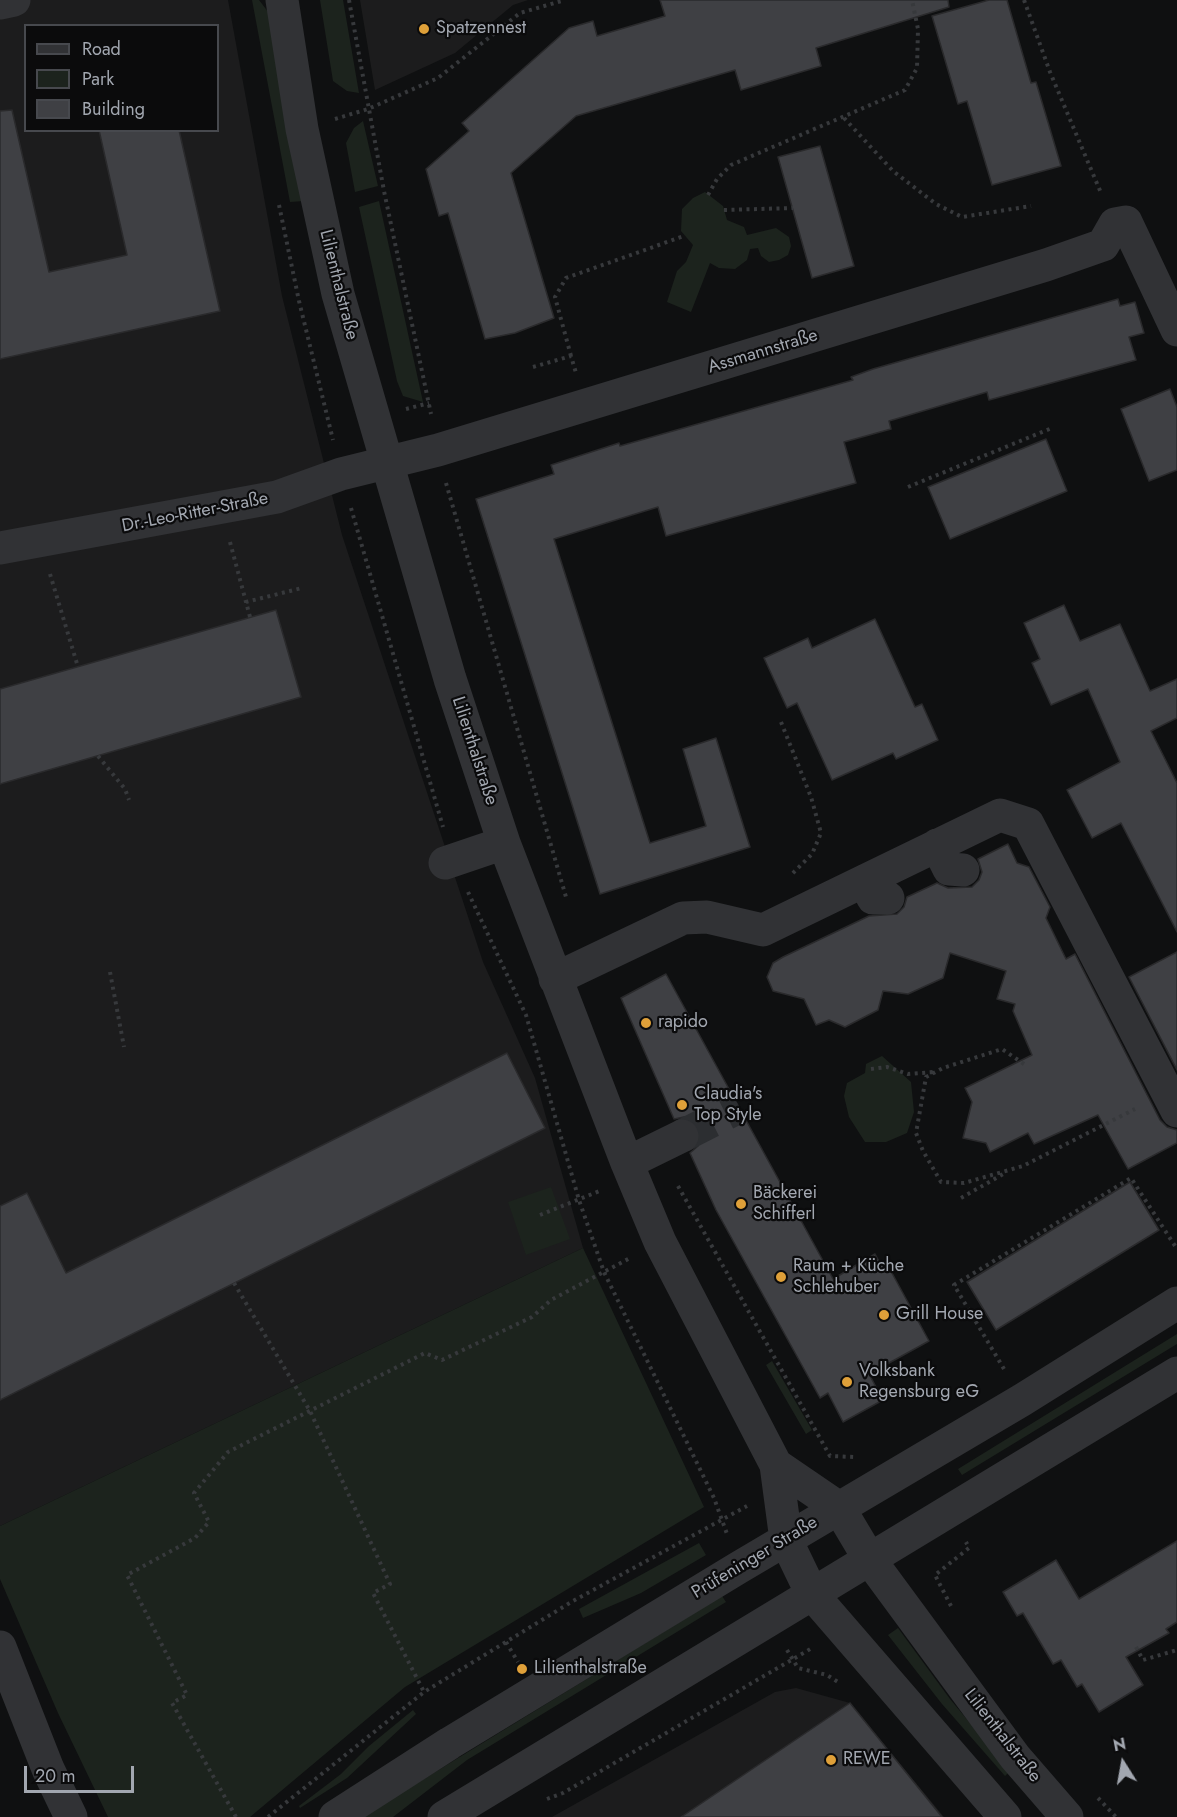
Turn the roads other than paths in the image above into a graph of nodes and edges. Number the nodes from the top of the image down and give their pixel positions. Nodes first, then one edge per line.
1 (14, 0) edge
2 (282, 0) edge
3 (0, 3) edge
4 (1177, 330) edge
5 (387, 463) junction
6 (0, 548) edge
7 (504, 843) junction
8 (937, 845) junction
9 (445, 863) dead end
10 (963, 870) dead end
11 (555, 979) junction
12 (1172, 1102) edge
13 (682, 1137) tunnel mouth
14 (630, 1170) junction
15 (1177, 1303) edge
16 (1177, 1372) edge
17 (776, 1466) junction
18 (839, 1508) junction
19 (786, 1540) junction
20 (870, 1560) junction
21 (812, 1594) junction
22 (0, 1647) edge
23 (71, 1817) edge
24 (335, 1817) edge
25 (444, 1817) edge
26 (1005, 1817) edge
27 (1067, 1817) edge

1 - 3 street
2 - 5 street, Lilienthalstraße
4 - 5 street, Assmannstraße
5 - 6 street, Dr.-Leo-Ritter-Straße
5 - 7 street, Lilienthalstraße
7 - 9 street
7 - 11 street, Lilienthalstraße
8 - 10 street
8 - 11 street
8 - 12 street
11 - 14 street, Lilienthalstraße
13 - 14 street
14 - 17 street, Lilienthalstraße
15 - 18 street, Prüfeninger Straße
16 - 20 street
17 - 18 street, Lilienthalstraße
17 - 19 street, Lilienthalstraße
18 - 19 street, Prüfeninger Straße
18 - 20 street, Lilienthalstraße
19 - 21 street, Lilienthalstraße
19 - 24 street, Prüfeninger Straße
20 - 21 street
20 - 27 street, Lilienthalstraße
21 - 25 street
21 - 26 street, Lilienthalstraße
22 - 23 street

